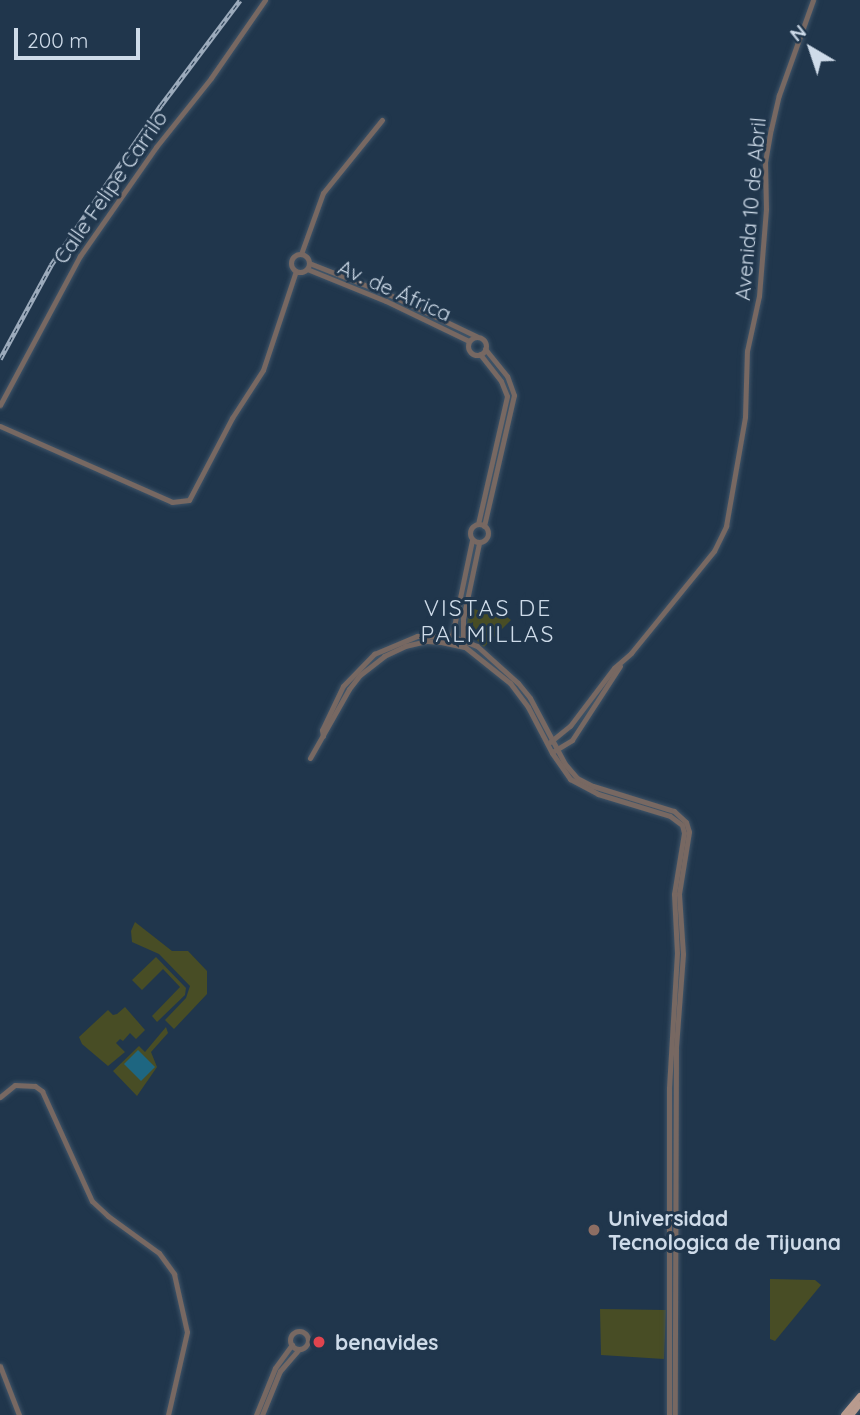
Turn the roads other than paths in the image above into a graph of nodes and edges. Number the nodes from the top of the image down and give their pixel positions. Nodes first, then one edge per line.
1 (265, 0) edge
2 (813, 0) edge
3 (382, 120) dead end
4 (301, 254) junction
5 (308, 266) junction
6 (296, 271) junction
7 (476, 336) junction
8 (469, 341) junction
9 (485, 349) junction
10 (481, 354) junction
11 (0, 405) edge
12 (0, 426) edge
13 (481, 525) junction
14 (472, 540) junction
15 (480, 543) junction
16 (452, 636) junction
17 (463, 639) junction
18 (620, 666) junction
19 (324, 733) junction
20 (550, 742) junction
21 (554, 751) junction
22 (310, 758) dead end
23 (0, 1097) edge
24 (292, 1345) junction
25 (299, 1349) junction
26 (0, 1366) edge
27 (860, 1396) edge
28 (860, 1404) edge
29 (19, 1415) edge
30 (168, 1415) edge
31 (256, 1415) edge
32 (262, 1415) edge
33 (669, 1415) edge
34 (675, 1415) edge
35 (844, 1415) edge
36 (851, 1415) edge

1 - 11 street, Calle Felipe Carrilo
2 - 18 street, Avenida 10 de Abril
3 - 4 street
4 - 5 street
4 - 6 street
5 - 6 street
5 - 7 street
5 - 8 street, Av. de África
6 - 12 street
7 - 8 street
7 - 9 street
8 - 10 street
9 - 10 street
9 - 13 street
10 - 13 street
13 - 14 street
13 - 15 street
14 - 15 street
14 - 16 street
15 - 17 street
16 - 17 street
16 - 19 street
17 - 20 street
18 - 20 street
18 - 21 street
19 - 20 street
19 - 22 street
20 - 21 street
21 - 33 street
21 - 34 street
23 - 30 street
24 - 25 street
24 - 25 street
24 - 31 street
25 - 32 street
26 - 29 street
27 - 35 main road
28 - 36 main road

